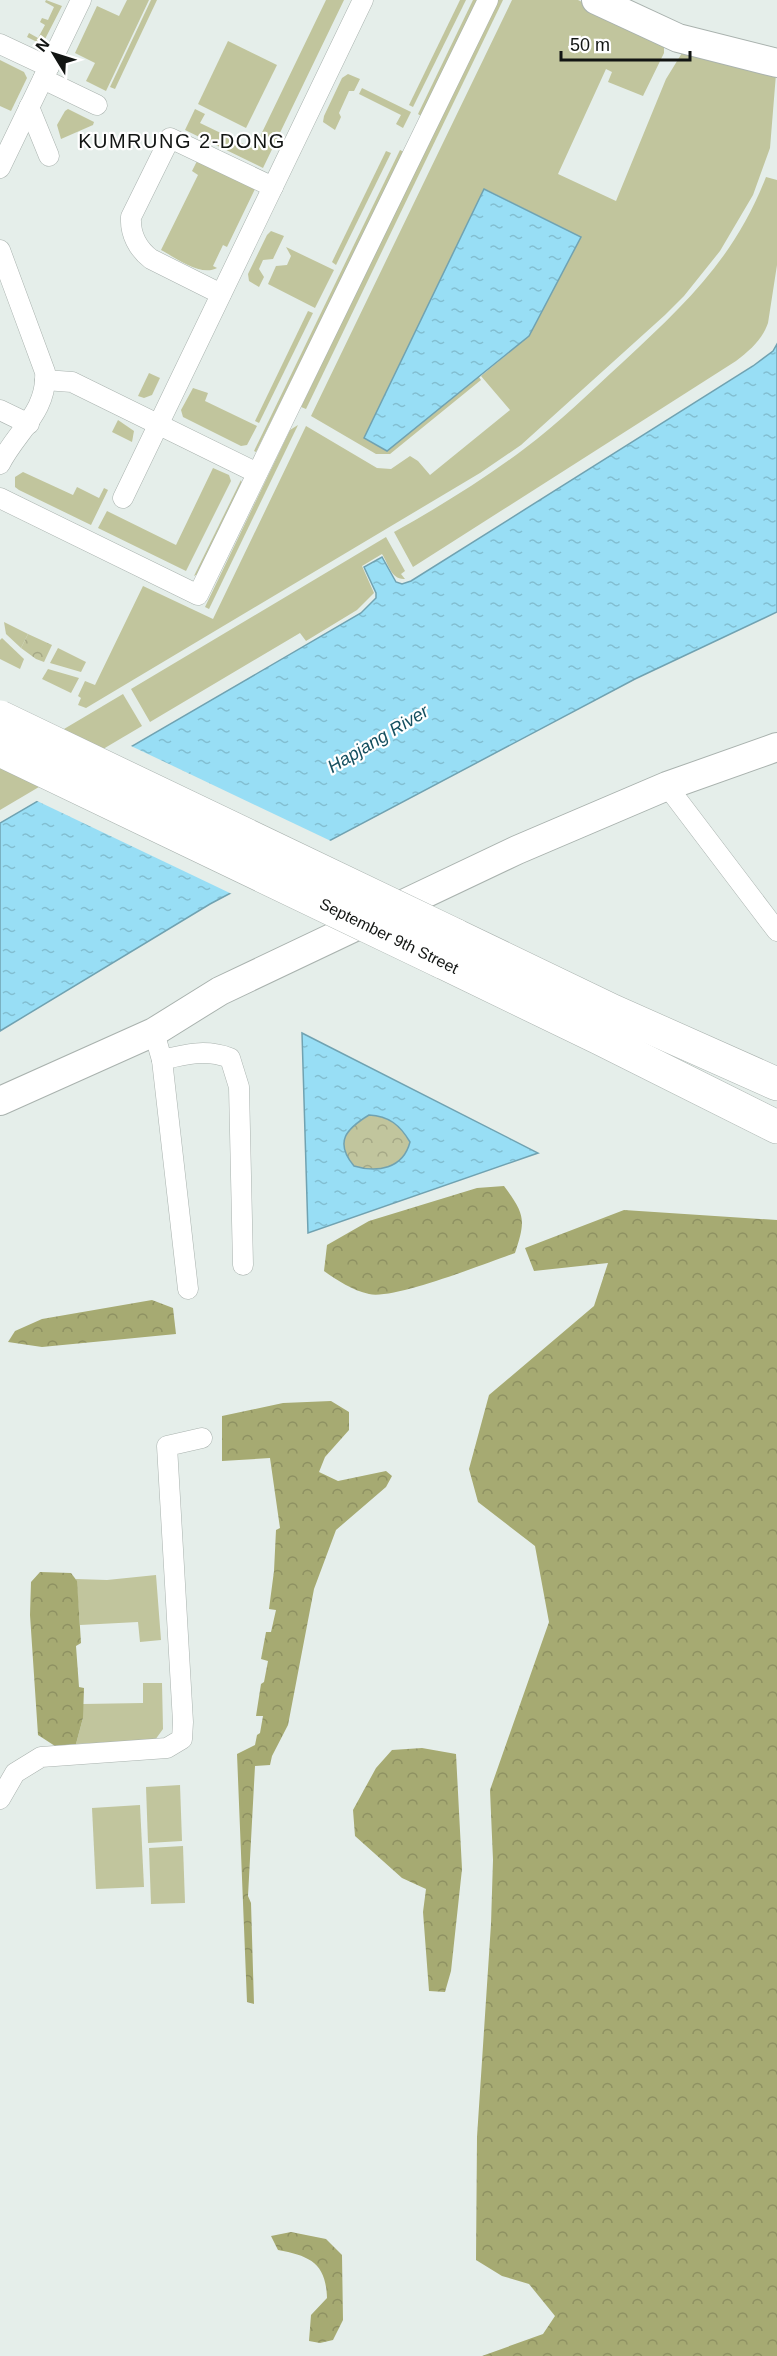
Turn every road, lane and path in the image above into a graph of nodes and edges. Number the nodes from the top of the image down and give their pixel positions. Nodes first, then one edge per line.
1 (81, 0) edge
2 (363, 0) edge
3 (488, 0) edge
4 (596, 0) edge
5 (0, 44) edge
6 (777, 63) edge
7 (46, 73) junction
8 (97, 105) dead end
9 (29, 107) junction
10 (48, 156) dead end
11 (0, 168) edge
12 (273, 187) junction
13 (0, 250) edge
14 (221, 294) junction
15 (45, 380) junction
16 (0, 410) edge
17 (29, 424) junction
18 (158, 424) junction
19 (0, 464) edge
20 (257, 472) junction
21 (0, 498) edge
22 (123, 498) dead end
23 (0, 717) edge
24 (777, 747) edge
25 (0, 750) edge
26 (667, 786) junction
27 (777, 932) edge
28 (448, 948) junction
29 (154, 1032) junction
30 (162, 1060) junction
31 (777, 1084) edge
32 (0, 1101) edge
33 (777, 1127) edge
34 (243, 1265) dead end
35 (188, 1289) dead end
36 (202, 1438) dead end
37 (0, 1799) edge

1 - 7 street
2 - 12 street
3 - 20 street
4 - 6 street
5 - 7 street
7 - 8 street
7 - 9 street
9 - 10 street
9 - 11 street
12 - 14 street
12 - 14 street
13 - 15 street
14 - 18 street
15 - 17 street
15 - 18 street
16 - 17 street
17 - 19 street
18 - 20 street
18 - 22 street
20 - 21 street
23 - 28 highway, September 9th Street, bridge
24 - 26 street
25 - 28 highway, September 9th Street, bridge
26 - 27 street
26 - 29 street
28 - 31 highway, September 9th Street
28 - 33 highway, September 9th Street
29 - 30 street
29 - 32 street
30 - 34 street
30 - 35 street
36 - 37 street

